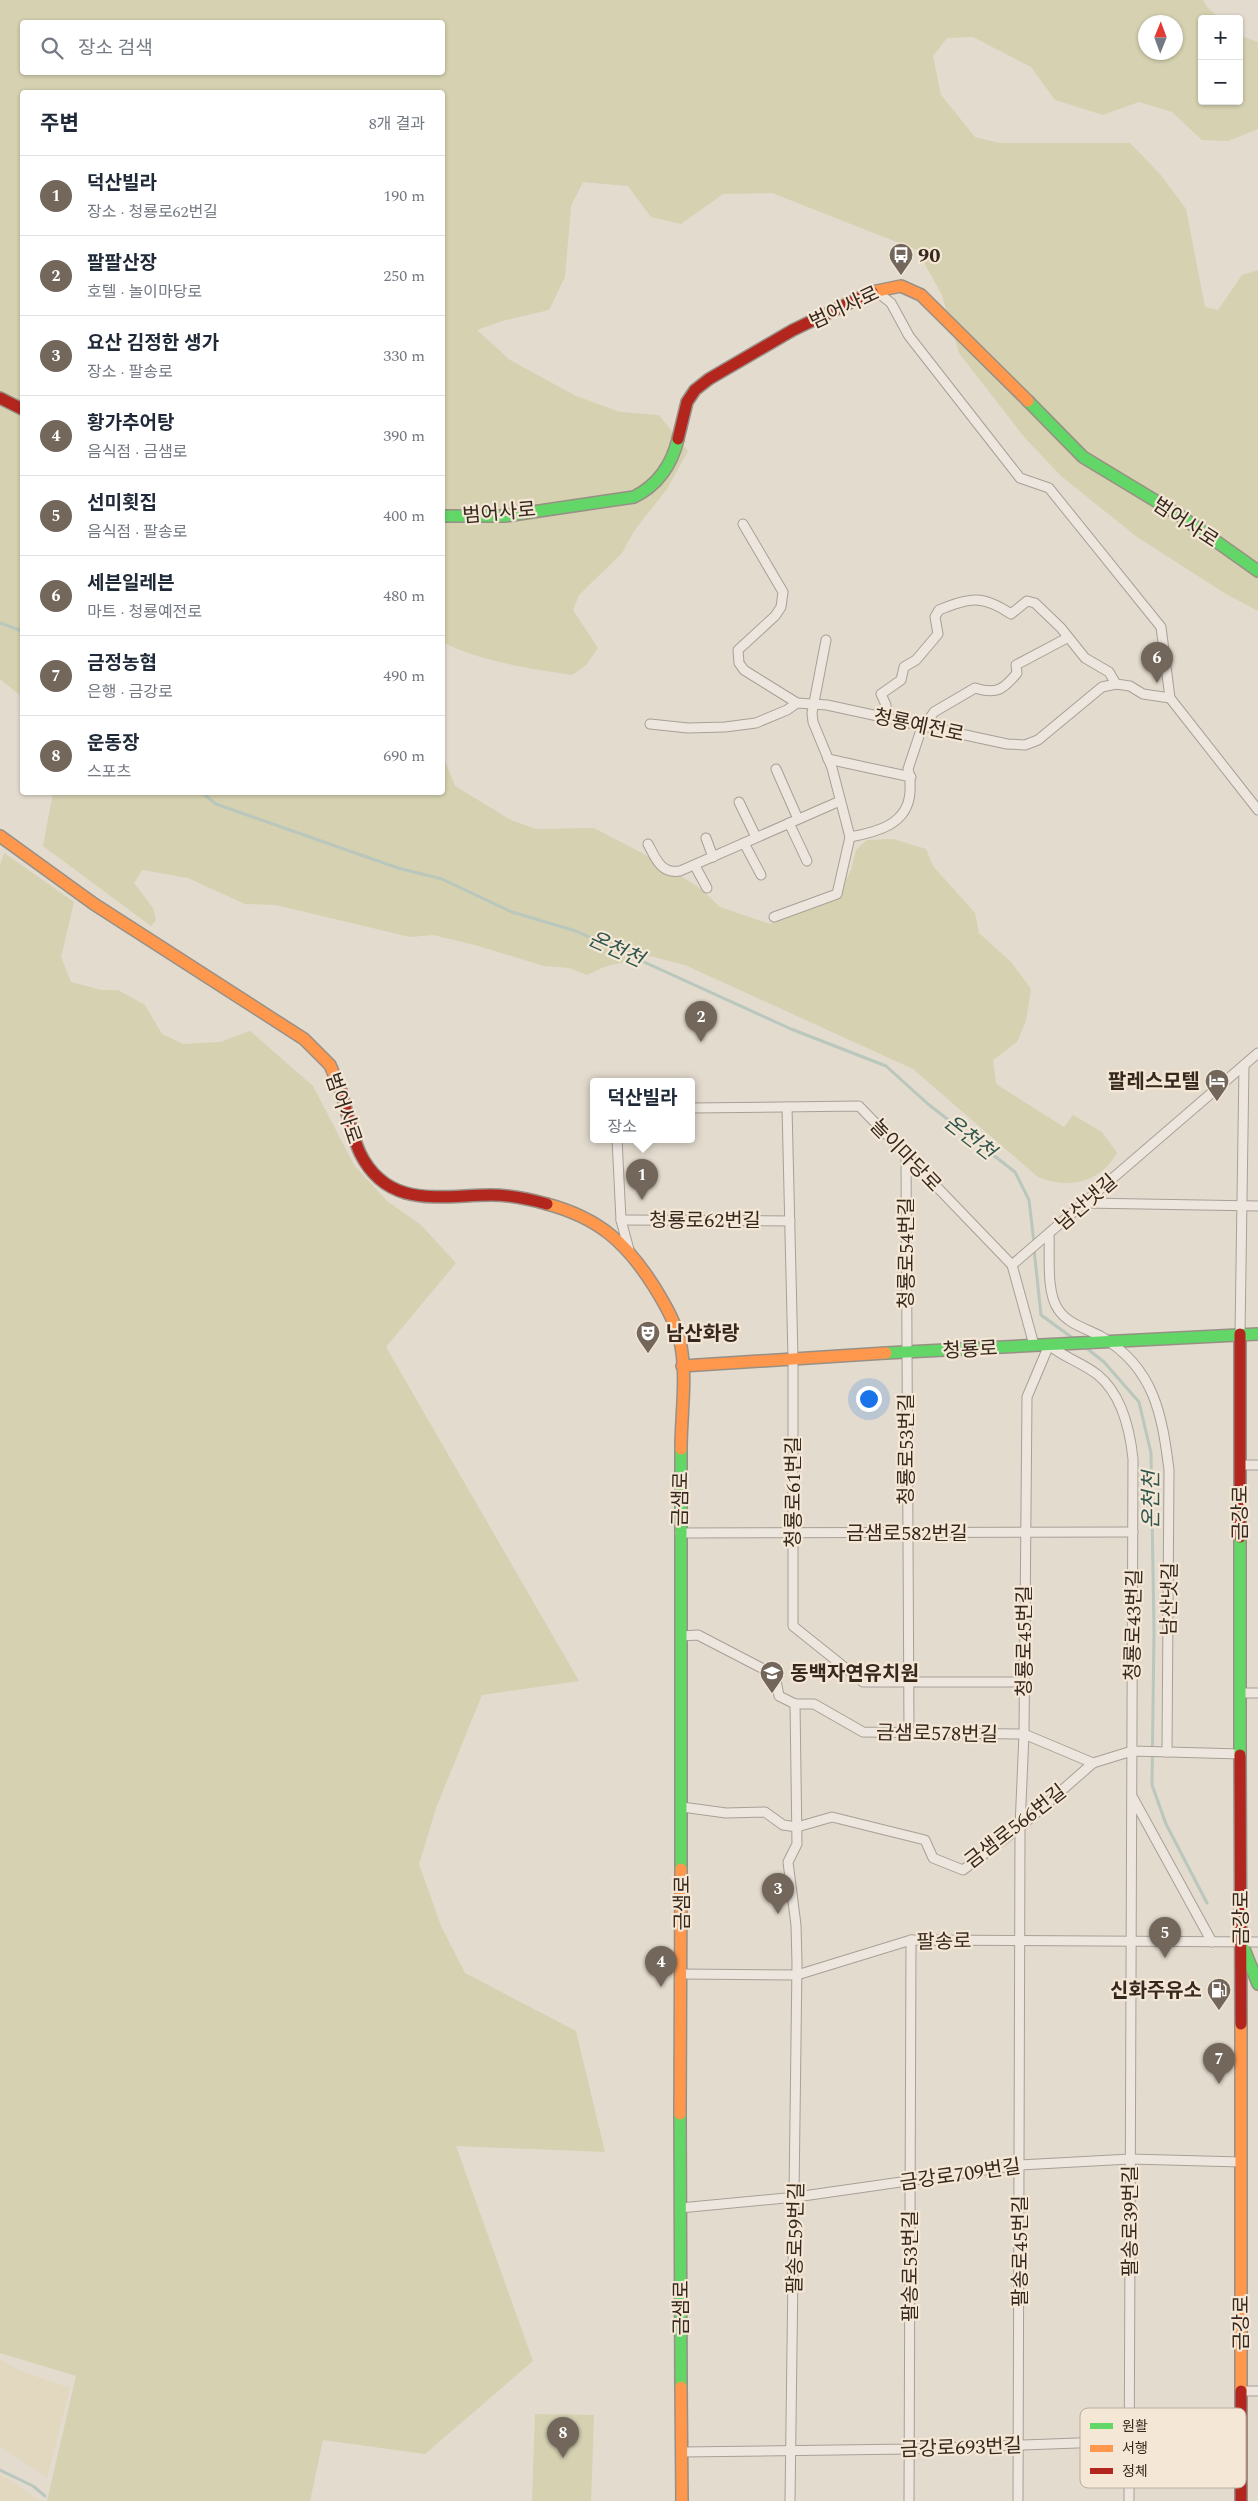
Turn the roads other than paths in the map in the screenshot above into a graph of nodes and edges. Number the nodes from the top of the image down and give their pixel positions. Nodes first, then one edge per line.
1 (876, 291) junction
2 (0, 398) edge
3 (20, 408) edge
4 (445, 516) edge
5 (743, 524) dead end
6 (1258, 571) edge
7 (1067, 638) junction
8 (826, 640) dead end
9 (1116, 684) junction
10 (1170, 698) junction
11 (797, 703) junction
12 (813, 704) junction
13 (886, 718) junction
14 (650, 724) dead end
15 (924, 726) junction
16 (828, 759) junction
17 (776, 769) dead end
18 (911, 777) junction
19 (840, 801) junction
20 (739, 802) dead end
21 (1258, 810) edge
22 (798, 819) junction
23 (789, 823) junction
24 (0, 836) edge
25 (756, 837) junction
26 (850, 837) junction
27 (706, 838) dead end
28 (744, 843) junction
29 (648, 844) dead end
30 (713, 857) junction
31 (807, 861) dead end
32 (695, 866) junction
33 (761, 875) dead end
34 (707, 888) dead end
35 (774, 917) dead end
36 (1258, 1053) edge
37 (1244, 1065) junction
38 (787, 1107) junction
39 (695, 1108) edge
40 (617, 1143) edge
41 (906, 1155) junction
42 (1085, 1203) junction
43 (1242, 1206) junction
44 (1258, 1206) edge
45 (621, 1220) junction
46 (790, 1221) junction
47 (1049, 1234) junction
48 (629, 1251) junction
49 (1012, 1265) junction
50 (1240, 1334) junction
51 (1258, 1334) edge
52 (1109, 1341) junction
53 (1049, 1344) junction
54 (1034, 1345) junction
55 (906, 1352) junction
56 (793, 1358) junction
57 (682, 1366) junction
58 (1240, 1465) junction
59 (1258, 1465) edge
60 (1024, 1532) junction
61 (1134, 1532) junction
62 (680, 1533) junction
63 (794, 1533) junction
64 (906, 1533) junction
65 (680, 1636) junction
66 (909, 1682) junction
67 (1024, 1682) junction
68 (1240, 1693) junction
69 (1258, 1693) edge
70 (795, 1704) junction
71 (909, 1732) junction
72 (1024, 1734) junction
73 (1136, 1751) junction
74 (1165, 1752) junction
75 (1241, 1754) junction
76 (1093, 1764) junction
77 (1132, 1798) junction
78 (682, 1807) junction
79 (796, 1827) junction
80 (1020, 1827) junction
81 (911, 1940) junction
82 (1020, 1941) junction
83 (1131, 1942) junction
84 (1212, 1942) junction
85 (1241, 1942) junction
86 (1258, 1942) edge
87 (681, 1974) junction
88 (797, 1975) junction
89 (1258, 1984) edge
90 (1130, 2159) junction
91 (1241, 2162) junction
92 (1020, 2165) junction
93 (910, 2180) junction
94 (796, 2197) junction
95 (680, 2208) junction
96 (1241, 2391) junction
97 (1258, 2391) edge
98 (1128, 2408) edge
99 (1241, 2408) edge
100 (1080, 2442) edge
101 (1018, 2445) junction
102 (909, 2449) junction
103 (791, 2451) junction
104 (682, 2452) junction
105 (1129, 2488) edge
106 (1241, 2488) edge
107 (682, 2501) edge
108 (790, 2501) edge
109 (909, 2501) edge
110 (1018, 2501) edge
111 (1129, 2501) edge
112 (1241, 2501) edge

1 - 4 street, 범어사로
1 - 6 street, 범어사로
1 - 10 street
2 - 3 street
5 - 11 street
7 - 9 street
7 - 13 street
7 - 15 street
8 - 12 street
9 - 10 street
9 - 15 street, 청룡예전로
10 - 21 street
11 - 12 street, 청룡예전로
11 - 14 street
12 - 13 street, 청룡예전로
12 - 16 street
13 - 15 street, 청룡예전로
15 - 18 street
16 - 18 street
16 - 19 street
17 - 22 street
18 - 26 street
19 - 22 street
19 - 26 street
20 - 25 street
22 - 23 street
23 - 25 street
23 - 31 street
24 - 48 street, 범어사로
25 - 28 street
26 - 35 street
27 - 30 street
28 - 30 street
28 - 33 street
29 - 32 street
30 - 32 street
32 - 34 street
36 - 37 street, 남산냇길
37 - 42 street, 남산냇길
37 - 43 street
38 - 39 street, 놀이마당로
38 - 41 street, 놀이마당로
38 - 46 street, 청룡로62번길
40 - 45 street
41 - 49 street, 놀이마당로
41 - 55 street, 청룡로54번길
42 - 43 street
42 - 47 street, 남산냇길
43 - 44 street
43 - 50 street
45 - 46 street, 청룡로62번길
45 - 48 street
46 - 56 street, 청룡로62번길
47 - 49 street
47 - 52 street, 남산냇길
48 - 57 street, 범어사로
49 - 54 street, 놀이마당로
50 - 51 street, 청룡로
50 - 52 street, 청룡로
50 - 58 street, 금강로
52 - 53 street, 청룡로
52 - 74 street, 남산냇길
53 - 54 street, 청룡로
53 - 60 street, 청룡로45번길
53 - 61 street, 청룡로43번길
54 - 55 street, 청룡로
55 - 56 street, 청룡로
55 - 64 street, 청룡로53번길
56 - 57 street, 청룡로
56 - 63 street, 청룡로61번길
57 - 62 street, 금샘로
58 - 59 street
58 - 68 street, 금강로
60 - 61 street, 금샘로582번길
60 - 64 street, 금샘로582번길
60 - 67 street, 청룡로45번길
61 - 73 street, 청룡로43번길
62 - 63 street, 금샘로582번길
62 - 65 street, 금샘로
63 - 64 street, 금샘로582번길
63 - 66 street, 청룡로61번길
64 - 66 street, 청룡로53번길
65 - 70 street
65 - 78 street, 금샘로
66 - 67 street
66 - 71 street, 청룡로53번길
67 - 72 street, 청룡로45번길
68 - 69 street
68 - 75 street, 금강로
70 - 71 street, 금샘로578번길
70 - 79 street, 팔송로59번길
71 - 72 street, 금샘로578번길
72 - 76 street, 금샘로578번길
72 - 80 street, 청룡로45번길
73 - 74 street
73 - 76 street
73 - 77 street, 청룡로43번길
74 - 75 street
75 - 85 street, 금강로
76 - 80 street, 금샘로566번길
77 - 83 street, 청룡로43번길
77 - 84 street
78 - 79 street
78 - 87 street, 금샘로
79 - 80 street, 금샘로566번길
79 - 88 street, 팔송로59번길
80 - 82 street, 청룡로45번길
81 - 82 street, 팔송로
81 - 88 street, 팔송로
81 - 93 street, 팔송로53번길
82 - 83 street, 팔송로
82 - 92 street, 팔송로45번길
83 - 84 street, 팔송로
83 - 90 street, 팔송로39번길
84 - 85 street, 팔송로
85 - 86 street, 팔송로
85 - 89 street
85 - 91 street, 금강로
87 - 88 street, 팔송로
87 - 95 street, 금샘로
88 - 94 street, 팔송로59번길
90 - 91 street, 금강로709번길
90 - 92 street, 금강로709번길
90 - 98 street, 팔송로39번길
91 - 96 street, 금강로
92 - 93 street, 금강로709번길
92 - 101 street, 팔송로45번길
93 - 94 street, 금강로709번길
93 - 102 street, 팔송로53번길
94 - 95 street, 금강로709번길
94 - 103 street, 팔송로59번길
95 - 104 street, 금샘로
96 - 97 street
96 - 99 street, 금강로
100 - 101 street, 금강로693번길
101 - 102 street, 금강로693번길
101 - 110 street, 팔송로45번길
102 - 103 street, 금강로693번길
102 - 109 street, 팔송로53번길
103 - 104 street, 금강로693번길
103 - 108 street, 팔송로59번길
104 - 107 street, 금샘로
105 - 111 street, 팔송로39번길
106 - 112 street, 금강로

